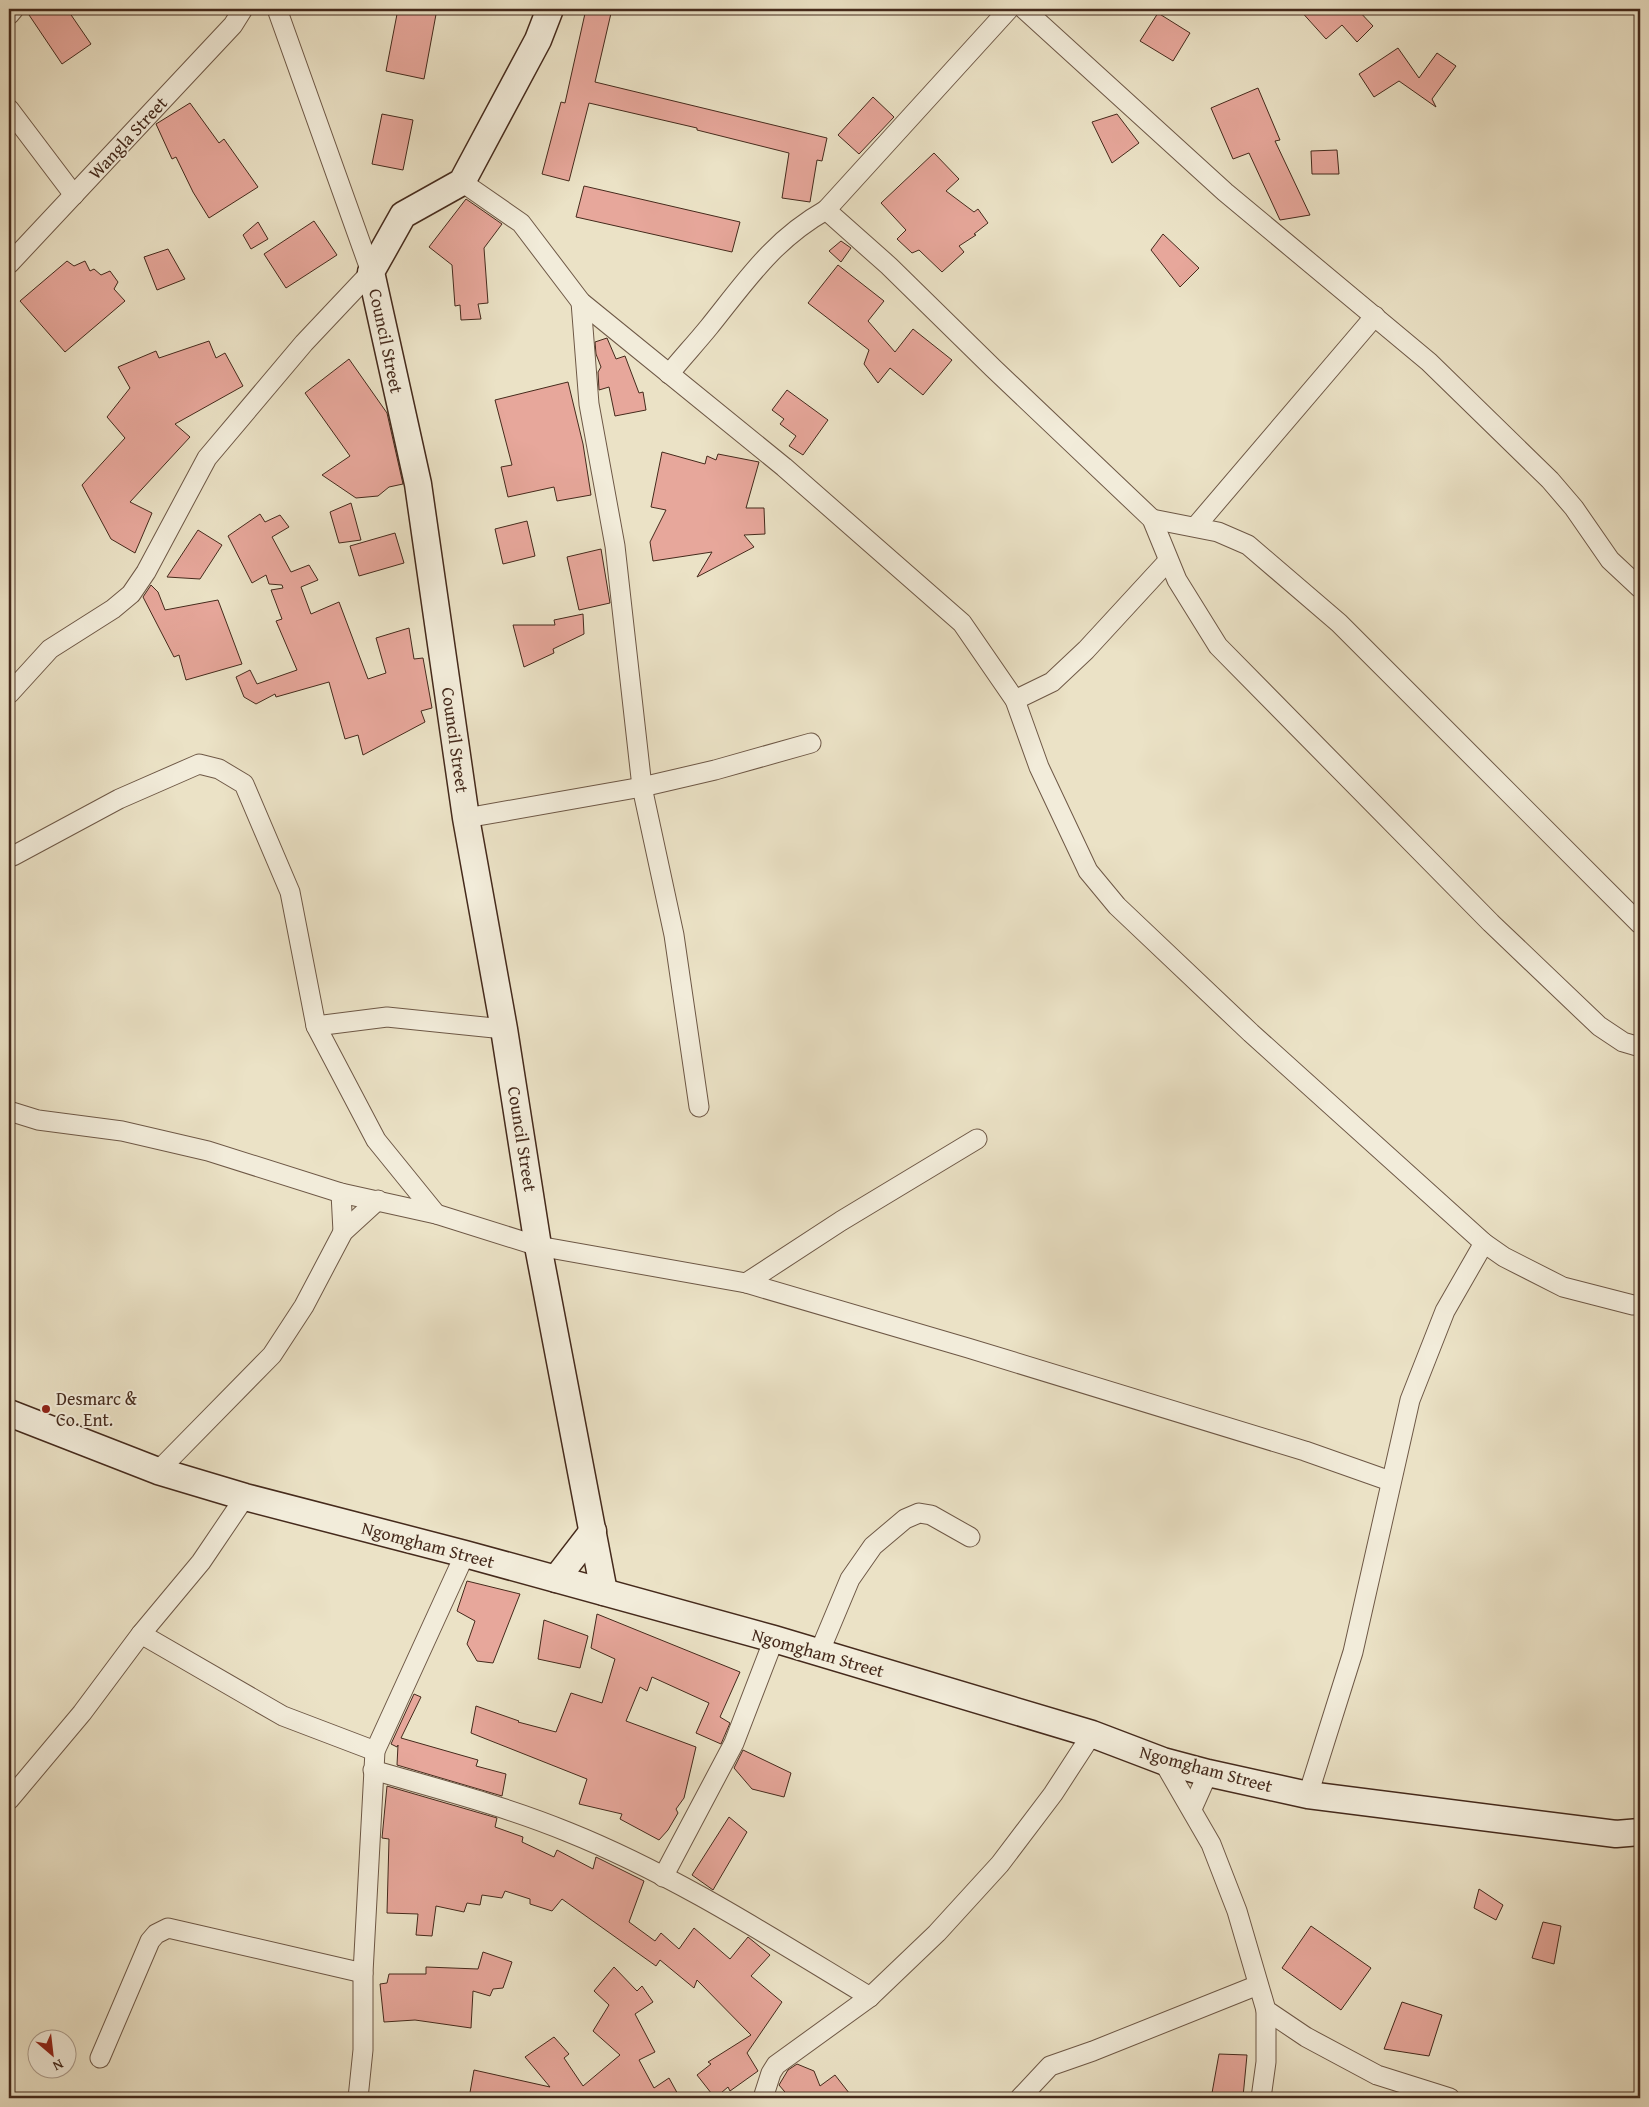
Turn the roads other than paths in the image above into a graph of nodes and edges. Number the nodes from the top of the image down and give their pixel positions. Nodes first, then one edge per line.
1 (14, 9) edge
2 (243, 9) edge
3 (277, 9) edge
4 (550, 9) edge
5 (1009, 9) edge
6 (1024, 9) edge
7 (9, 15) edge
8 (9, 109) edge
9 (462, 182) junction
10 (74, 195) junction
11 (826, 210) junction
12 (9, 264) edge
13 (371, 272) junction
14 (581, 302) junction
15 (1375, 316) junction
16 (669, 374) junction
17 (1152, 519) junction
18 (1196, 526) junction
19 (1168, 561) junction
20 (1640, 588) edge
21 (9, 694) edge
22 (1015, 700) junction
23 (812, 743) dead end
24 (642, 787) junction
25 (466, 818) junction
26 (9, 856) edge
27 (1640, 924) edge
28 (316, 1026) junction
29 (504, 1029) junction
30 (1640, 1047) edge
31 (699, 1107) dead end
32 (9, 1112) edge
33 (976, 1139) dead end
34 (341, 1193) junction
35 (378, 1200) junction
36 (436, 1214) junction
37 (343, 1232) junction
38 (1484, 1243) junction
39 (538, 1246) junction
40 (746, 1283) junction
41 (1640, 1305) edge
42 (9, 1413) edge
43 (158, 1471) junction
44 (1390, 1481) junction
45 (245, 1497) junction
46 (593, 1531) junction
47 (970, 1537) dead end
48 (465, 1554) junction
49 (556, 1579) junction
50 (604, 1592) junction
51 (141, 1634) junction
52 (774, 1639) junction
53 (818, 1653) junction
54 (1092, 1734) junction
55 (375, 1751) junction
56 (1163, 1761) junction
57 (373, 1770) junction
58 (1208, 1773) junction
59 (1308, 1795) junction
60 (9, 1800) edge
61 (1192, 1809) junction
62 (1640, 1832) edge
63 (663, 1877) junction
64 (363, 1973) junction
65 (1258, 1985) junction
66 (870, 1997) junction
67 (1266, 2010) junction
68 (100, 2058) dead end
69 (358, 2098) edge
70 (763, 2098) edge
71 (1020, 2098) edge
72 (1261, 2098) edge
73 (1450, 2098) edge

1 - 7 street
2 - 10 street, Wangla Street
3 - 13 street
4 - 9 street
5 - 11 street
6 - 15 street
8 - 10 street
9 - 13 street, Council Street
9 - 14 street
10 - 12 street, Wangla Street
11 - 16 street
11 - 17 street
13 - 21 street
13 - 25 street, Council Street
14 - 16 street
14 - 24 street
15 - 18 street
15 - 20 street
16 - 22 street
17 - 18 street
17 - 19 street
18 - 27 street
19 - 22 street
19 - 30 street
22 - 38 street
23 - 24 street
24 - 25 street
24 - 31 street
25 - 29 street, Council Street
26 - 28 street
28 - 29 street
28 - 36 street
29 - 39 street, Council Street
32 - 34 street
33 - 40 street
34 - 35 street
34 - 37 street
35 - 36 street
35 - 37 street
36 - 39 street
37 - 43 street
38 - 41 street
38 - 44 street
39 - 40 street
39 - 46 street, Council Street
40 - 44 street
42 - 43 street, Ngomgham Street
43 - 45 street, Ngomgham Street
44 - 59 street
45 - 48 street, Ngomgham Street
45 - 51 street
46 - 49 street
46 - 50 street, Council Street
47 - 53 street
48 - 49 street, Ngomgham Street
48 - 55 street
49 - 50 street, Ngomgham Street
50 - 52 street, Ngomgham Street
51 - 55 street
51 - 60 street
52 - 53 street, Ngomgham Street
52 - 63 street
53 - 54 street, Ngomgham Street
54 - 56 street, Ngomgham Street
54 - 66 street
55 - 57 street
56 - 58 street, Ngomgham Street
56 - 61 street
57 - 63 street
57 - 64 street
58 - 59 street, Ngomgham Street
58 - 61 street
59 - 62 street, Ngomgham Street
61 - 65 street
63 - 66 street
64 - 68 street
64 - 69 street
65 - 67 street
65 - 71 street
66 - 70 street
67 - 72 street
67 - 73 street

